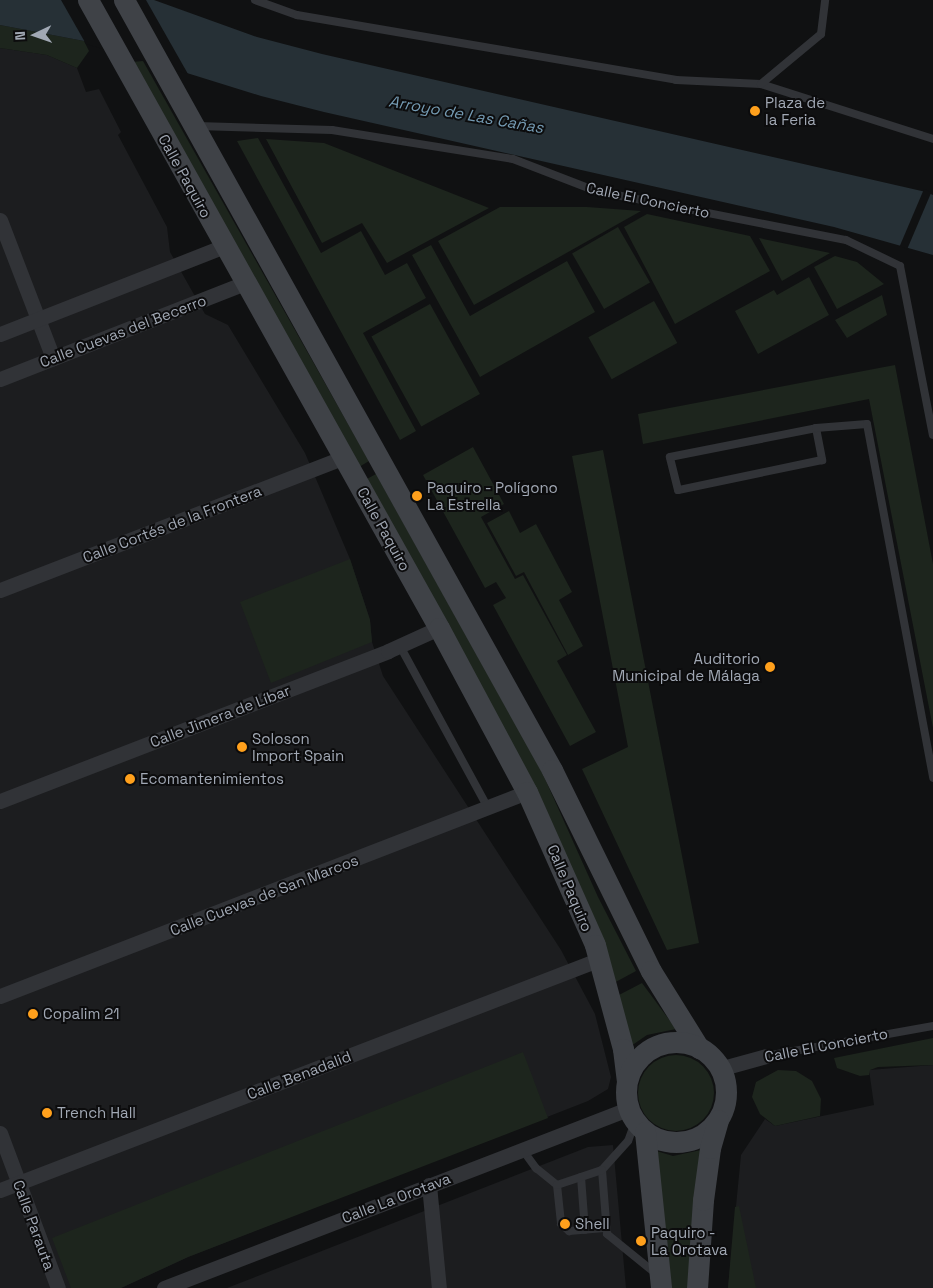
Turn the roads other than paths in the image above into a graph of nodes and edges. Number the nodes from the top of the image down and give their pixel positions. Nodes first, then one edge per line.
1 (88, 0) edge
2 (124, 0) edge
3 (255, 0) edge
4 (825, 0) edge
5 (761, 84) junction
6 (192, 125) junction
7 (933, 139) edge
8 (0, 220) edge
9 (224, 246) junction
10 (245, 283) junction
11 (39, 319) junction
12 (0, 334) edge
13 (53, 358) junction
14 (0, 379) edge
15 (816, 428) junction
16 (933, 434) edge
17 (344, 457) junction
18 (0, 590) edge
19 (439, 628) junction
20 (400, 646) junction
21 (933, 778) edge
22 (527, 792) junction
23 (0, 801) edge
24 (488, 808) junction
25 (598, 960) junction
26 (0, 996) edge
27 (933, 1026) edge
28 (699, 1048) junction
29 (766, 1056) joint
30 (719, 1069) junction
31 (627, 1080) junction
32 (720, 1115) junction
33 (636, 1121) junction
34 (0, 1133) edge
35 (522, 1149) junction
36 (602, 1170) junction
37 (580, 1177) junction
38 (18, 1183) junction
39 (429, 1185) junction
40 (557, 1185) junction
41 (0, 1190) edge
42 (607, 1228) junction
43 (585, 1230) junction
44 (660, 1282) edge
45 (58, 1288) edge
46 (164, 1288) edge
47 (440, 1288) edge
48 (697, 1288) edge

1 - 9 main road, Calle Paquiro
2 - 6 main road, Calle Paquiro
3 - 5 lane
4 - 5 lane
5 - 7 lane
6 - 16 lane, Calle El Concierto
6 - 28 main road, Calle Paquiro
8 - 11 street
9 - 10 main road, Calle Paquiro
9 - 11 street
10 - 13 street, Calle Cuevas del Becerro
10 - 17 main road, Calle Paquiro
11 - 12 street
11 - 13 street
13 - 14 street, Calle Cuevas del Becerro
15 - 15 lane
15 - 21 lane
17 - 18 street, Calle Cortés de la Frontera
17 - 19 main road, Calle Paquiro
19 - 20 street, Calle Jimera de Líbar
19 - 22 main road, Calle Paquiro
20 - 23 street, Calle Jimera de Líbar
20 - 24 lane
22 - 24 street, Calle Cuevas de San Marcos
22 - 25 main road, Calle Paquiro
24 - 26 street, Calle Cuevas de San Marcos
25 - 31 main road, Calle Paquiro
25 - 38 street, Calle Benadalid
27 - 29 lane, Calle El Concierto
28 - 30 main road
28 - 31 main road
29 - 30 street, Calle El Concierto
30 - 32 main road
31 - 33 main road
32 - 33 main road
32 - 48 main road
33 - 35 street, Calle La Orotava
33 - 36 lane
33 - 44 main road
34 - 38 street, Calle Parauta
35 - 39 street, Calle La Orotava
35 - 40 lane
36 - 37 lane
36 - 42 lane
37 - 40 lane
37 - 43 lane
38 - 41 street, Calle Benadalid
38 - 45 street, Calle Parauta
39 - 46 street, Calle La Orotava
39 - 47 street
40 - 43 lane
42 - 43 lane
42 - 44 lane

